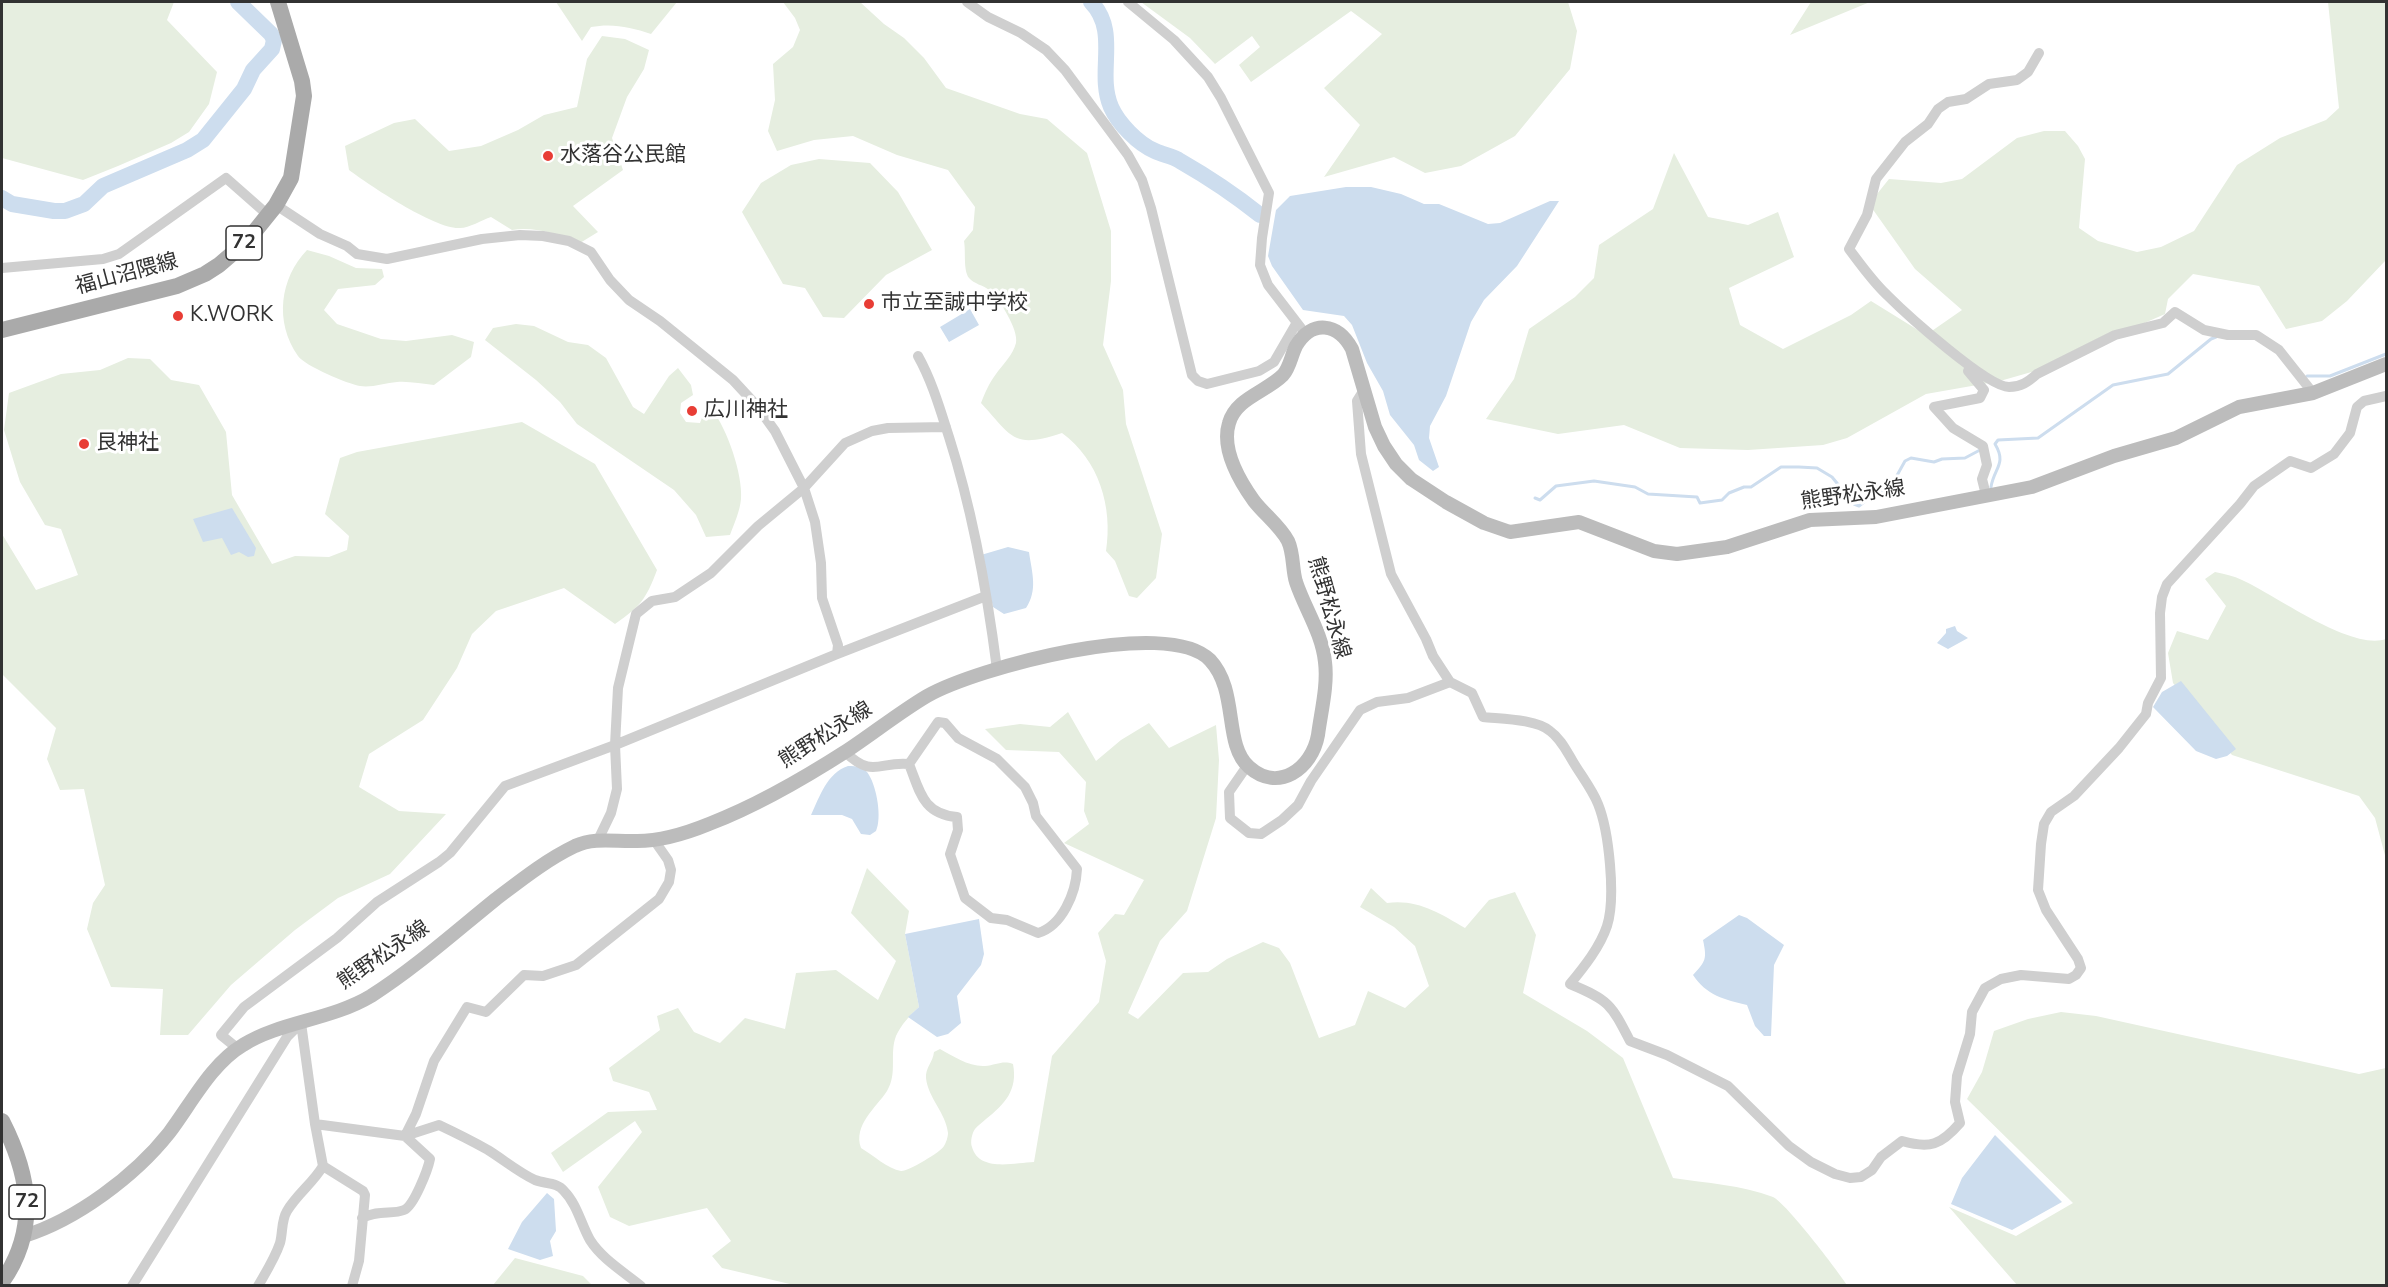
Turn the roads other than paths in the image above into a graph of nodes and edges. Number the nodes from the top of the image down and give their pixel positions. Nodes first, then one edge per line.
1 (278, 2) edge
2 (967, 2) edge
3 (1128, 2) edge
4 (2039, 53) dead end
5 (272, 210) junction
6 (2, 268) edge
7 (1301, 328) junction
8 (2, 330) edge
9 (918, 356) dead end
10 (1965, 362) junction
11 (2386, 364) edge
12 (1364, 390) junction
13 (2313, 393) junction
14 (2386, 396) edge
15 (946, 427) junction
16 (804, 488) junction
17 (1986, 495) junction
18 (986, 596) junction
19 (837, 654) junction
20 (997, 669) junction
21 (1450, 682) junction
22 (615, 745) junction
23 (845, 752) junction
24 (909, 764) junction
25 (1247, 765) junction
26 (1298, 771) junction
27 (1311, 781) junction
28 (598, 840) junction
29 (654, 840) junction
30 (301, 1023) junction
31 (237, 1048) junction
32 (2, 1121) edge
33 (315, 1124) junction
34 (405, 1136) junction
35 (323, 1166) junction
36 (362, 1218) junction
37 (24, 1236) junction
38 (2, 1282) edge
39 (132, 1286) edge
40 (258, 1286) edge
41 (352, 1286) edge
42 (641, 1286) edge

1 - 5 main road, 福山沼隈線 / 72
2 - 7 street
3 - 7 street
4 - 10 street
5 - 6 street
5 - 8 main road, 福山沼隈線 / 72
5 - 16 street
7 - 12 main road, 熊野松永線
7 - 26 main road, 熊野松永線
9 - 15 street
10 - 13 street
10 - 17 street
11 - 13 main road, 熊野松永線
12 - 17 main road, 熊野松永線
12 - 21 street
13 - 17 main road, 熊野松永線
14 - 21 street
15 - 16 street
15 - 18 street
16 - 19 street
16 - 22 street
18 - 19 street
18 - 20 street
19 - 22 street
20 - 23 main road, 熊野松永線
20 - 25 main road, 熊野松永線
21 - 27 street
22 - 28 street
22 - 31 street
23 - 24 street
23 - 29 main road, 熊野松永線
24 - 24 street
25 - 26 main road
25 - 27 street
26 - 27 street
28 - 29 main road, 熊野松永線
28 - 30 main road, 熊野松永線
29 - 34 street
30 - 31 main road, 熊野松永線
30 - 33 street
30 - 39 street
31 - 37 main road, 熊野松永線
32 - 37 main road, 72
33 - 34 street
33 - 35 street
34 - 36 street
34 - 42 street
35 - 36 street
35 - 40 street
36 - 41 street
37 - 38 main road, 72

